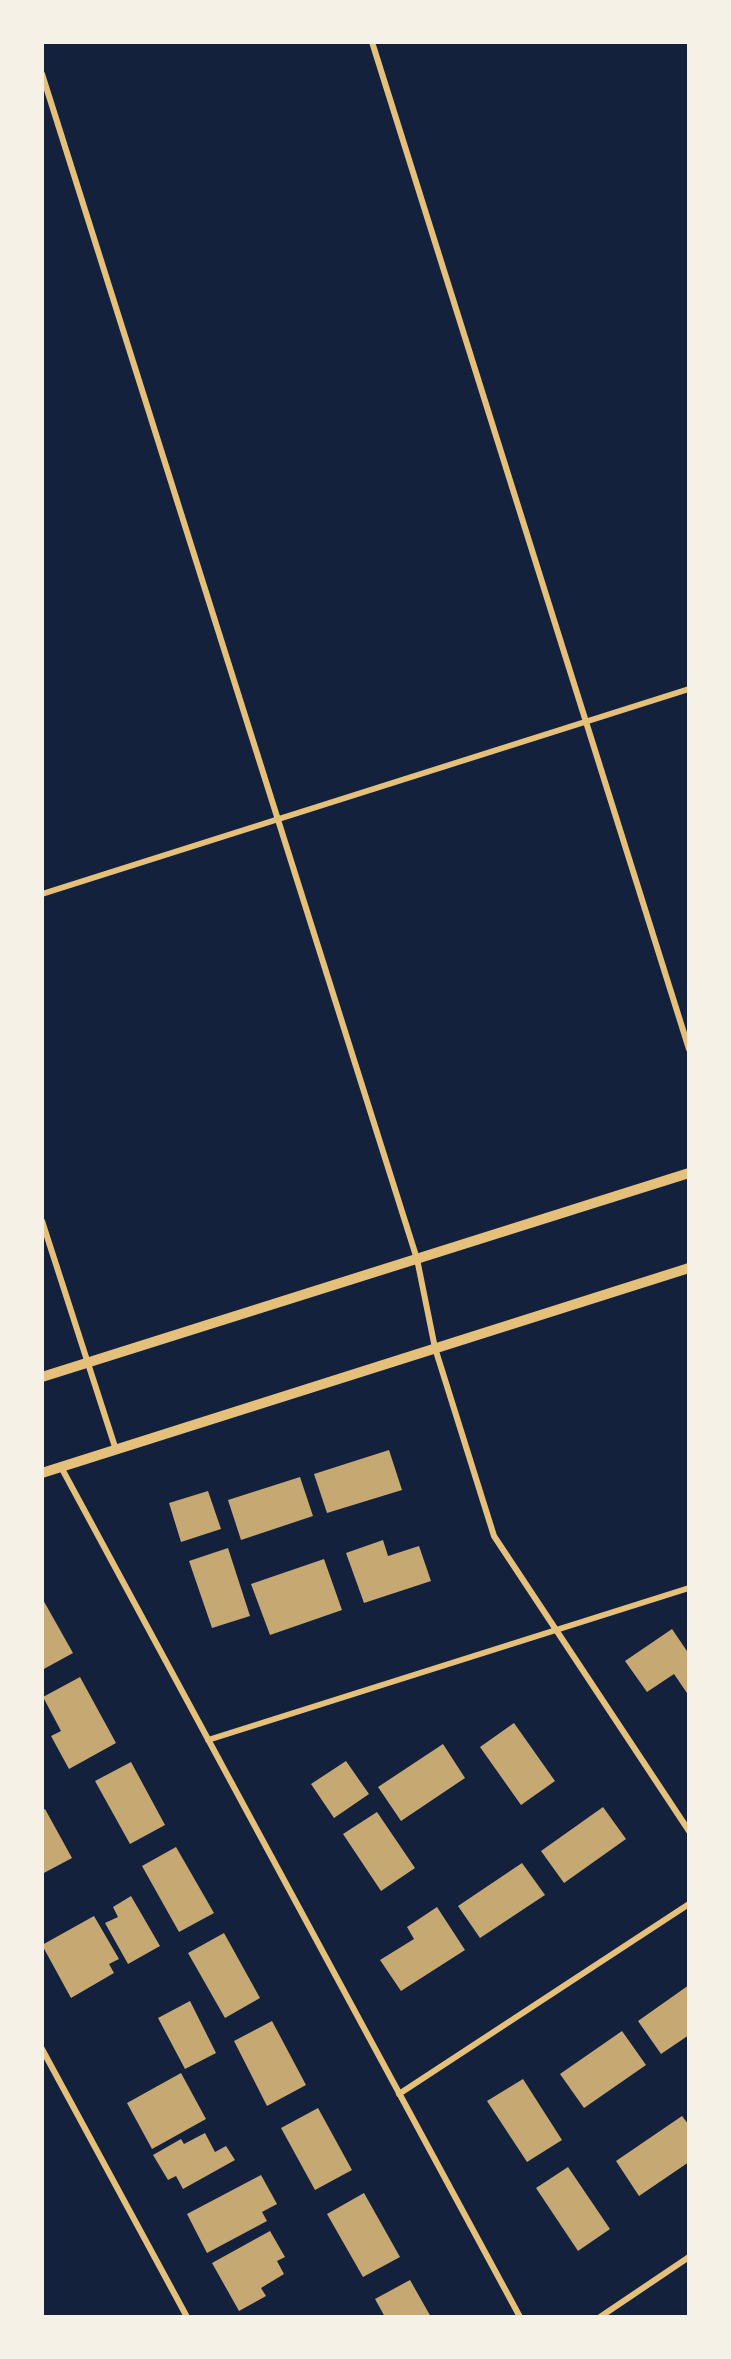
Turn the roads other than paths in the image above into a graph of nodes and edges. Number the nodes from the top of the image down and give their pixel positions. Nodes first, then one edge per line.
1 (372, 42) edge
2 (42, 74) edge
3 (689, 688) edge
4 (586, 721) junction
5 (278, 819) junction
6 (42, 894) edge
7 (689, 1049) edge
8 (689, 1173) edge
9 (42, 1221) edge
10 (417, 1259) junction
11 (689, 1268) edge
12 (435, 1348) junction
13 (87, 1363) junction
14 (42, 1377) edge
15 (116, 1450) junction
16 (61, 1467) junction
17 (42, 1473) edge
18 (689, 1588) edge
19 (556, 1630) junction
20 (208, 1740) junction
21 (689, 1832) edge
22 (689, 1904) edge
23 (42, 2049) edge
24 (399, 2094) junction
25 (689, 2257) edge
26 (187, 2317) edge
27 (520, 2317) edge
28 (600, 2317) edge

1 - 4 street
2 - 5 street
3 - 4 street
4 - 5 street
4 - 7 street
5 - 6 street
5 - 10 street
8 - 10 street
9 - 13 street
10 - 12 street
10 - 13 street
11 - 12 street
12 - 15 street
12 - 19 street
13 - 14 street
13 - 15 street
15 - 16 street
16 - 17 street
16 - 20 street
18 - 19 street
19 - 20 street
19 - 21 street
20 - 24 street
22 - 24 street
23 - 26 street
24 - 27 street
25 - 28 street

